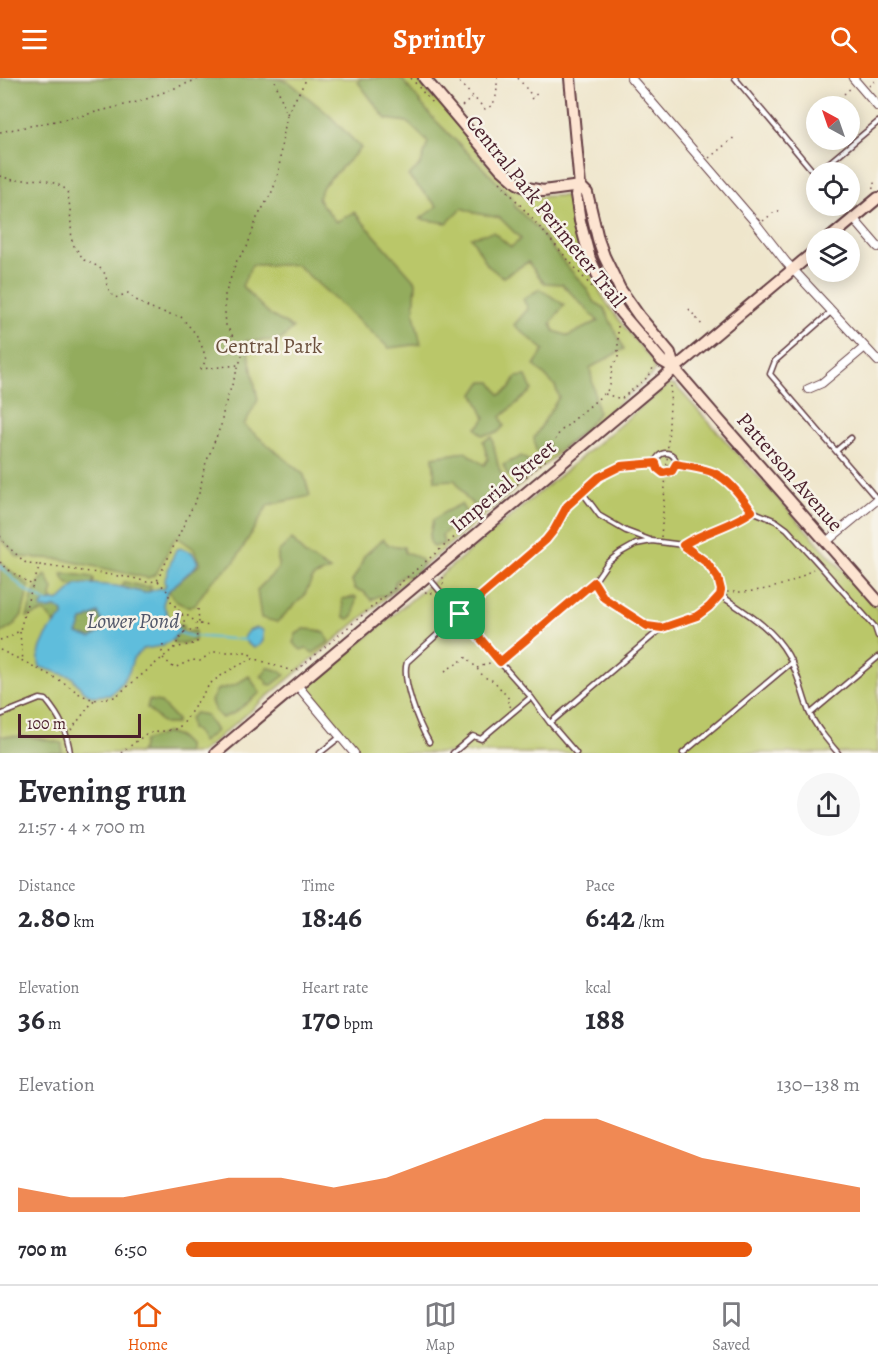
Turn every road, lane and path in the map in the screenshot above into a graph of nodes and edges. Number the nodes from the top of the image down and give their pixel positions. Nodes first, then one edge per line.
1 (201, 78) edge
2 (307, 78) edge
3 (411, 78) edge
4 (424, 78) edge
5 (455, 78) edge
6 (497, 78) edge
7 (518, 78) edge
8 (570, 78) edge
9 (631, 78) edge
10 (735, 78) edge
11 (878, 78) edge
12 (276, 79) edge
13 (855, 80) edge
14 (864, 90) junction
15 (540, 91) dead end
16 (844, 94) dead end
17 (473, 97) junction
18 (437, 104) dead end
19 (461, 107) dead end
20 (878, 107) edge
21 (287, 115) junction
22 (878, 122) edge
23 (0, 132) edge
24 (736, 136) dead end
25 (708, 159) dead end
26 (807, 162) edge
27 (831, 162) edge
28 (0, 176) edge
29 (875, 176) dead end
30 (878, 179) edge
31 (501, 183) dead end
32 (580, 186) junction
33 (876, 194) edge
34 (782, 210) dead end
35 (853, 218) junction
36 (762, 222) dead end
37 (842, 228) edge
38 (878, 247) edge
39 (806, 259) edge
40 (793, 270) junction
41 (592, 287) dead end
42 (689, 309) dead end
43 (832, 311) junction
44 (618, 323) dead end
45 (702, 325) dead end
46 (865, 347) junction
47 (241, 350) junction
48 (273, 352) dead end
49 (878, 361) edge
50 (239, 364) junction
51 (655, 368) dead end
52 (674, 368) junction
53 (671, 385) dead end
54 (808, 389) dead end
55 (604, 394) junction
56 (851, 438) dead end
57 (836, 451) junction
58 (667, 453) junction
59 (656, 463) junction
60 (676, 464) junction
61 (666, 473) junction
62 (582, 492) junction
63 (878, 499) edge
64 (752, 511) junction
65 (0, 536) edge
66 (652, 541) junction
67 (661, 542) junction
68 (826, 542) junction
69 (683, 545) junction
70 (0, 562) edge
71 (819, 565) junction
72 (40, 566) junction
73 (427, 576) junction
74 (157, 580) junction
75 (594, 582) junction
76 (33, 586) junction
77 (720, 594) junction
78 (878, 601) edge
79 (198, 609) dead end
80 (182, 614) junction
81 (460, 614) junction
82 (198, 623) junction
83 (209, 626) dead end
84 (662, 628) junction
85 (20, 630) junction
86 (196, 630) junction
87 (184, 632) junction
88 (878, 636) edge
89 (0, 640) edge
90 (164, 645) dead end
91 (173, 648) junction
92 (0, 650) edge
93 (163, 657) junction
94 (878, 657) edge
95 (253, 658) junction
96 (23, 661) junction
97 (499, 661) junction
98 (792, 662) junction
99 (477, 668) junction
100 (446, 671) dead end
101 (297, 685) junction
102 (531, 697) junction
103 (94, 700) junction
104 (507, 703) dead end
105 (810, 714) junction
106 (0, 715) edge
107 (550, 723) junction
108 (67, 735) junction
109 (340, 736) junction
110 (429, 742) dead end
111 (70, 753) edge
112 (121, 753) edge
113 (216, 753) edge
114 (320, 753) edge
115 (354, 753) edge
116 (453, 753) edge
117 (576, 753) edge
118 (683, 753) edge
119 (838, 753) edge

1 - 23 path
2 - 21 path
3 - 18 path
4 - 32 main road
5 - 17 path
6 - 17 path
7 - 15 path
8 - 32 main road, Patterson Avenue
9 - 40 street
10 - 26 lane
11 - 14 path
12 - 21 path
13 - 14 street
13 - 16 path
14 - 20 street
17 - 19 path
21 - 47 path
22 - 27 lane
24 - 25 path
28 - 50 path
29 - 30 path
30 - 33 path
31 - 41 path, Central Park Perimeter Trail
32 - 52 main road, Patterson Avenue
33 - 35 main road
34 - 36 path
35 - 37 main road
35 - 38 street
39 - 40 main road, Imperial Street
40 - 43 street
40 - 52 main road, Imperial Street
42 - 45 path
43 - 46 street
43 - 57 lane
44 - 55 path, Central Park Perimeter Trail
46 - 49 street
46 - 54 street
47 - 48 path
47 - 50 path
50 - 74 path
51 - 55 path
52 - 68 main road, Patterson Avenue
52 - 73 main road, Imperial Street
53 - 58 path
55 - 95 path
56 - 57 lane
57 - 63 lane
58 - 59 lane
58 - 60 lane
58 - 61 path
59 - 61 lane
59 - 62 lane
60 - 61 lane
60 - 64 lane
61 - 67 path
62 - 66 lane
62 - 81 lane
63 - 68 street
64 - 69 lane
64 - 71 lane
65 - 72 path
66 - 67 lane
66 - 75 lane
67 - 69 lane
68 - 78 main road, Patterson Avenue
69 - 77 lane
70 - 76 path
71 - 77 path
71 - 88 lane
72 - 74 path
72 - 76 path
73 - 81 lane
73 - 101 main road, Imperial Street
74 - 80 path
75 - 84 lane
75 - 97 lane
76 - 85 path
77 - 84 lane
77 - 98 lane
79 - 82 path
80 - 82 path
80 - 87 path
81 - 97 lane
81 - 110 lane
82 - 83 path
82 - 86 path
84 - 107 lane
85 - 89 path
85 - 96 path
86 - 87 path
86 - 91 path
87 - 91 path
90 - 93 path
91 - 93 path
92 - 96 path
93 - 95 path
93 - 103 path
94 - 105 lane
95 - 112 path
96 - 103 path
97 - 99 path
97 - 102 lane
98 - 105 lane
98 - 118 lane
99 - 100 path
99 - 104 path
101 - 109 street
101 - 113 main road, Imperial Street
102 - 107 lane
102 - 116 lane
103 - 108 path
105 - 119 lane
106 - 108 lane
107 - 117 lane
108 - 111 lane
109 - 114 lane
109 - 115 street

